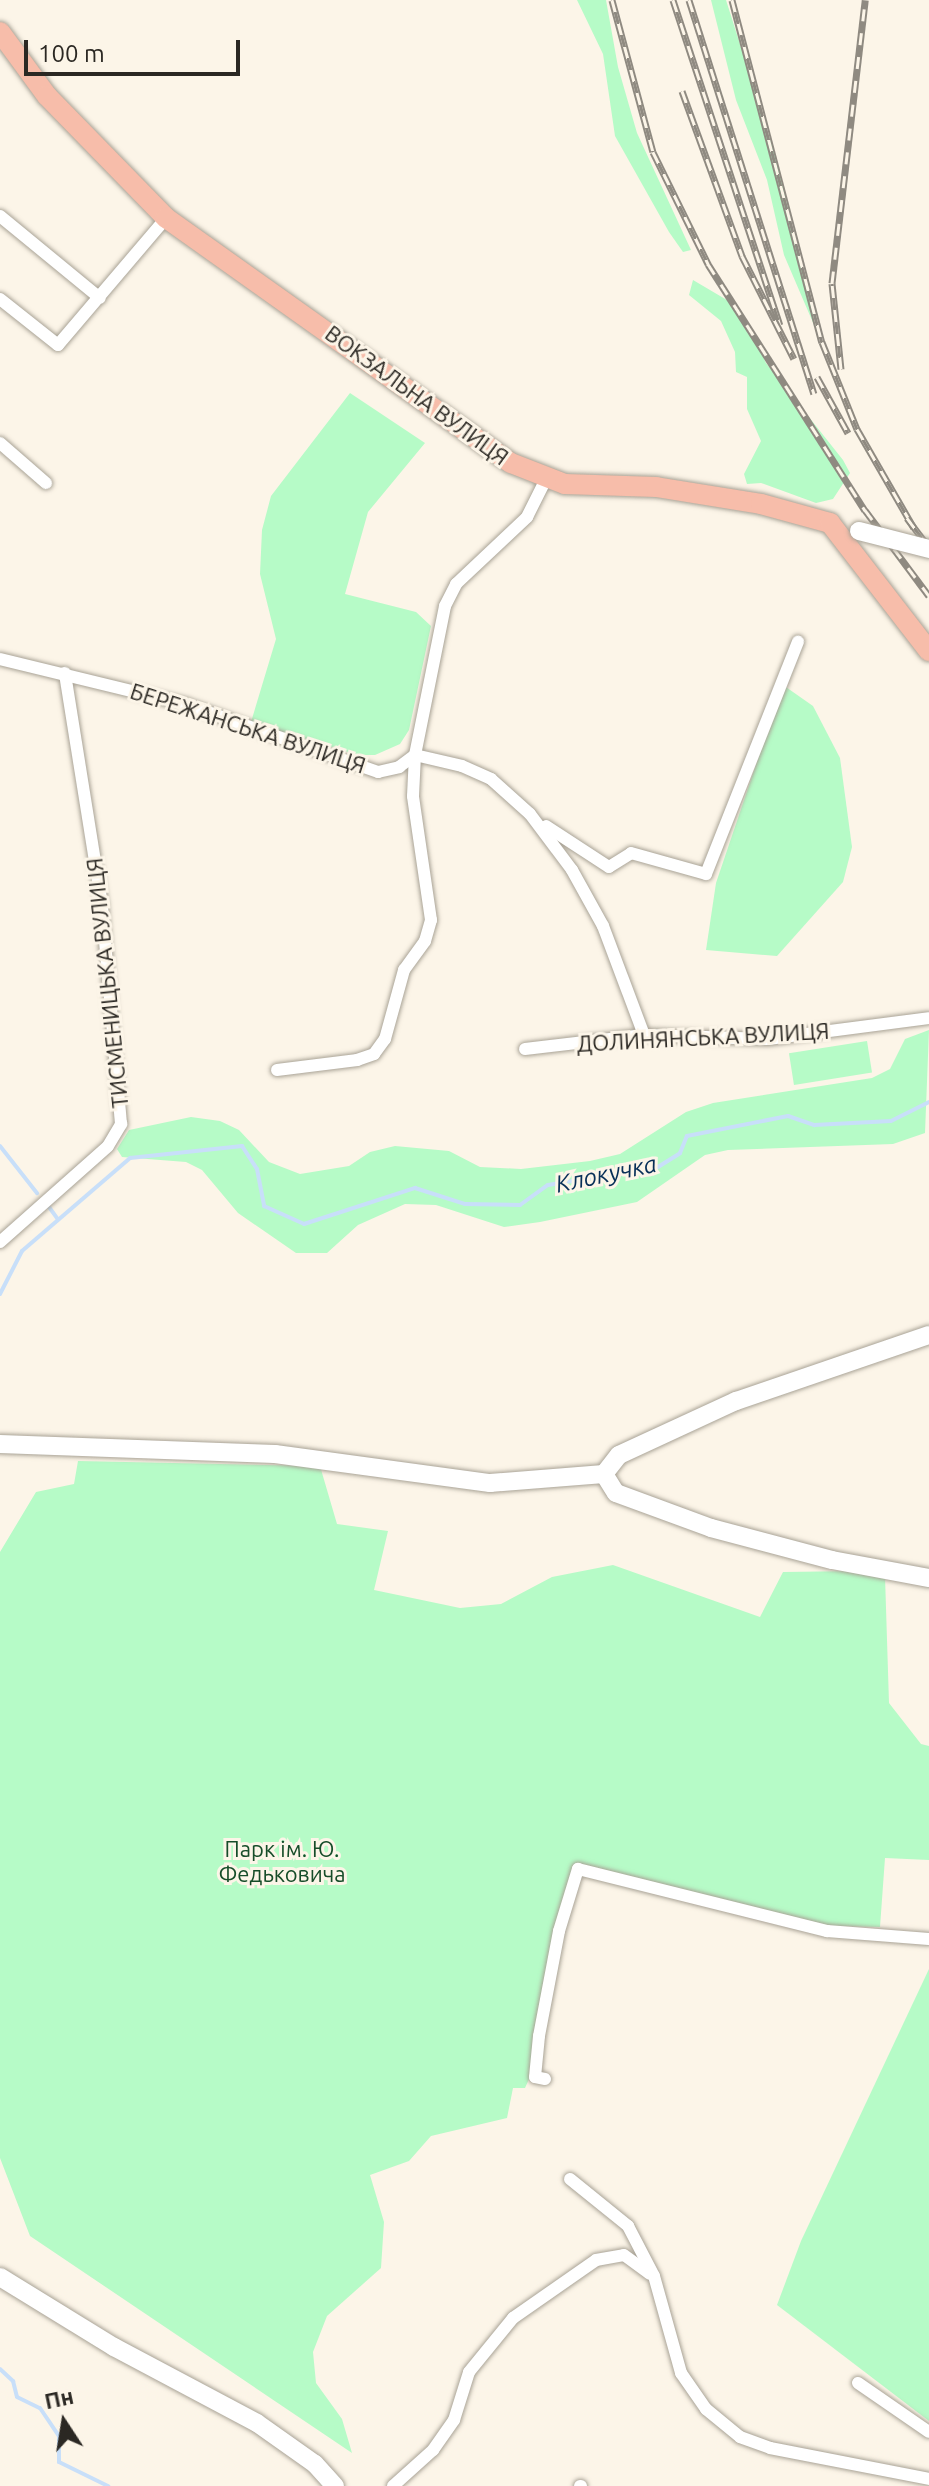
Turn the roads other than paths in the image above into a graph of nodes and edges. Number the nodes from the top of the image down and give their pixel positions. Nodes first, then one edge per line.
1 (0, 32) edge
2 (0, 216) edge
3 (166, 218) junction
4 (100, 298) junction
5 (0, 299) edge
6 (0, 443) edge
7 (547, 477) junction
8 (46, 483) dead end
9 (830, 523) junction
10 (929, 549) edge
11 (798, 642) dead end
12 (929, 651) edge
13 (0, 659) edge
14 (65, 673) junction
15 (415, 755) junction
16 (530, 814) junction
17 (929, 1018) edge
18 (644, 1035) junction
19 (525, 1049) dead end
20 (277, 1070) dead end
21 (0, 1242) edge
22 (929, 1335) edge
23 (0, 1444) edge
24 (604, 1474) junction
25 (929, 1578) edge
26 (929, 1939) edge
27 (545, 2079) dead end
28 (570, 2179) dead end
29 (654, 2276) junction
30 (0, 2277) edge
31 (858, 2383) dead end
32 (929, 2432) edge
33 (929, 2479) edge
34 (335, 2486) edge
35 (393, 2486) edge

1 - 3 main road, ВОКЗАЛЬНА ВУЛИЦЯ
2 - 4 street
3 - 4 street
3 - 7 main road, ВОКЗАЛЬНА ВУЛИЦЯ
4 - 5 street
6 - 8 street
7 - 9 main road, ВОКЗАЛЬНА ВУЛИЦЯ
7 - 15 street
9 - 10 street, bridge
9 - 12 main road
11 - 16 street
13 - 14 street, БЕРЕЖАНСЬКА ВУЛИЦЯ
14 - 15 street, БЕРЕЖАНСЬКА ВУЛИЦЯ
14 - 21 street, ТИСМЕНИЦЬКА ВУЛИЦЯ
15 - 16 street
15 - 20 street
16 - 18 street
17 - 18 street, ДОЛИНЯНСЬКА ВУЛИЦЯ
18 - 19 street, ДОЛИНЯНСЬКА ВУЛИЦЯ
22 - 24 street
23 - 24 street
24 - 25 street
26 - 27 street
28 - 29 street
29 - 33 street
29 - 35 street
30 - 34 street
31 - 32 street

